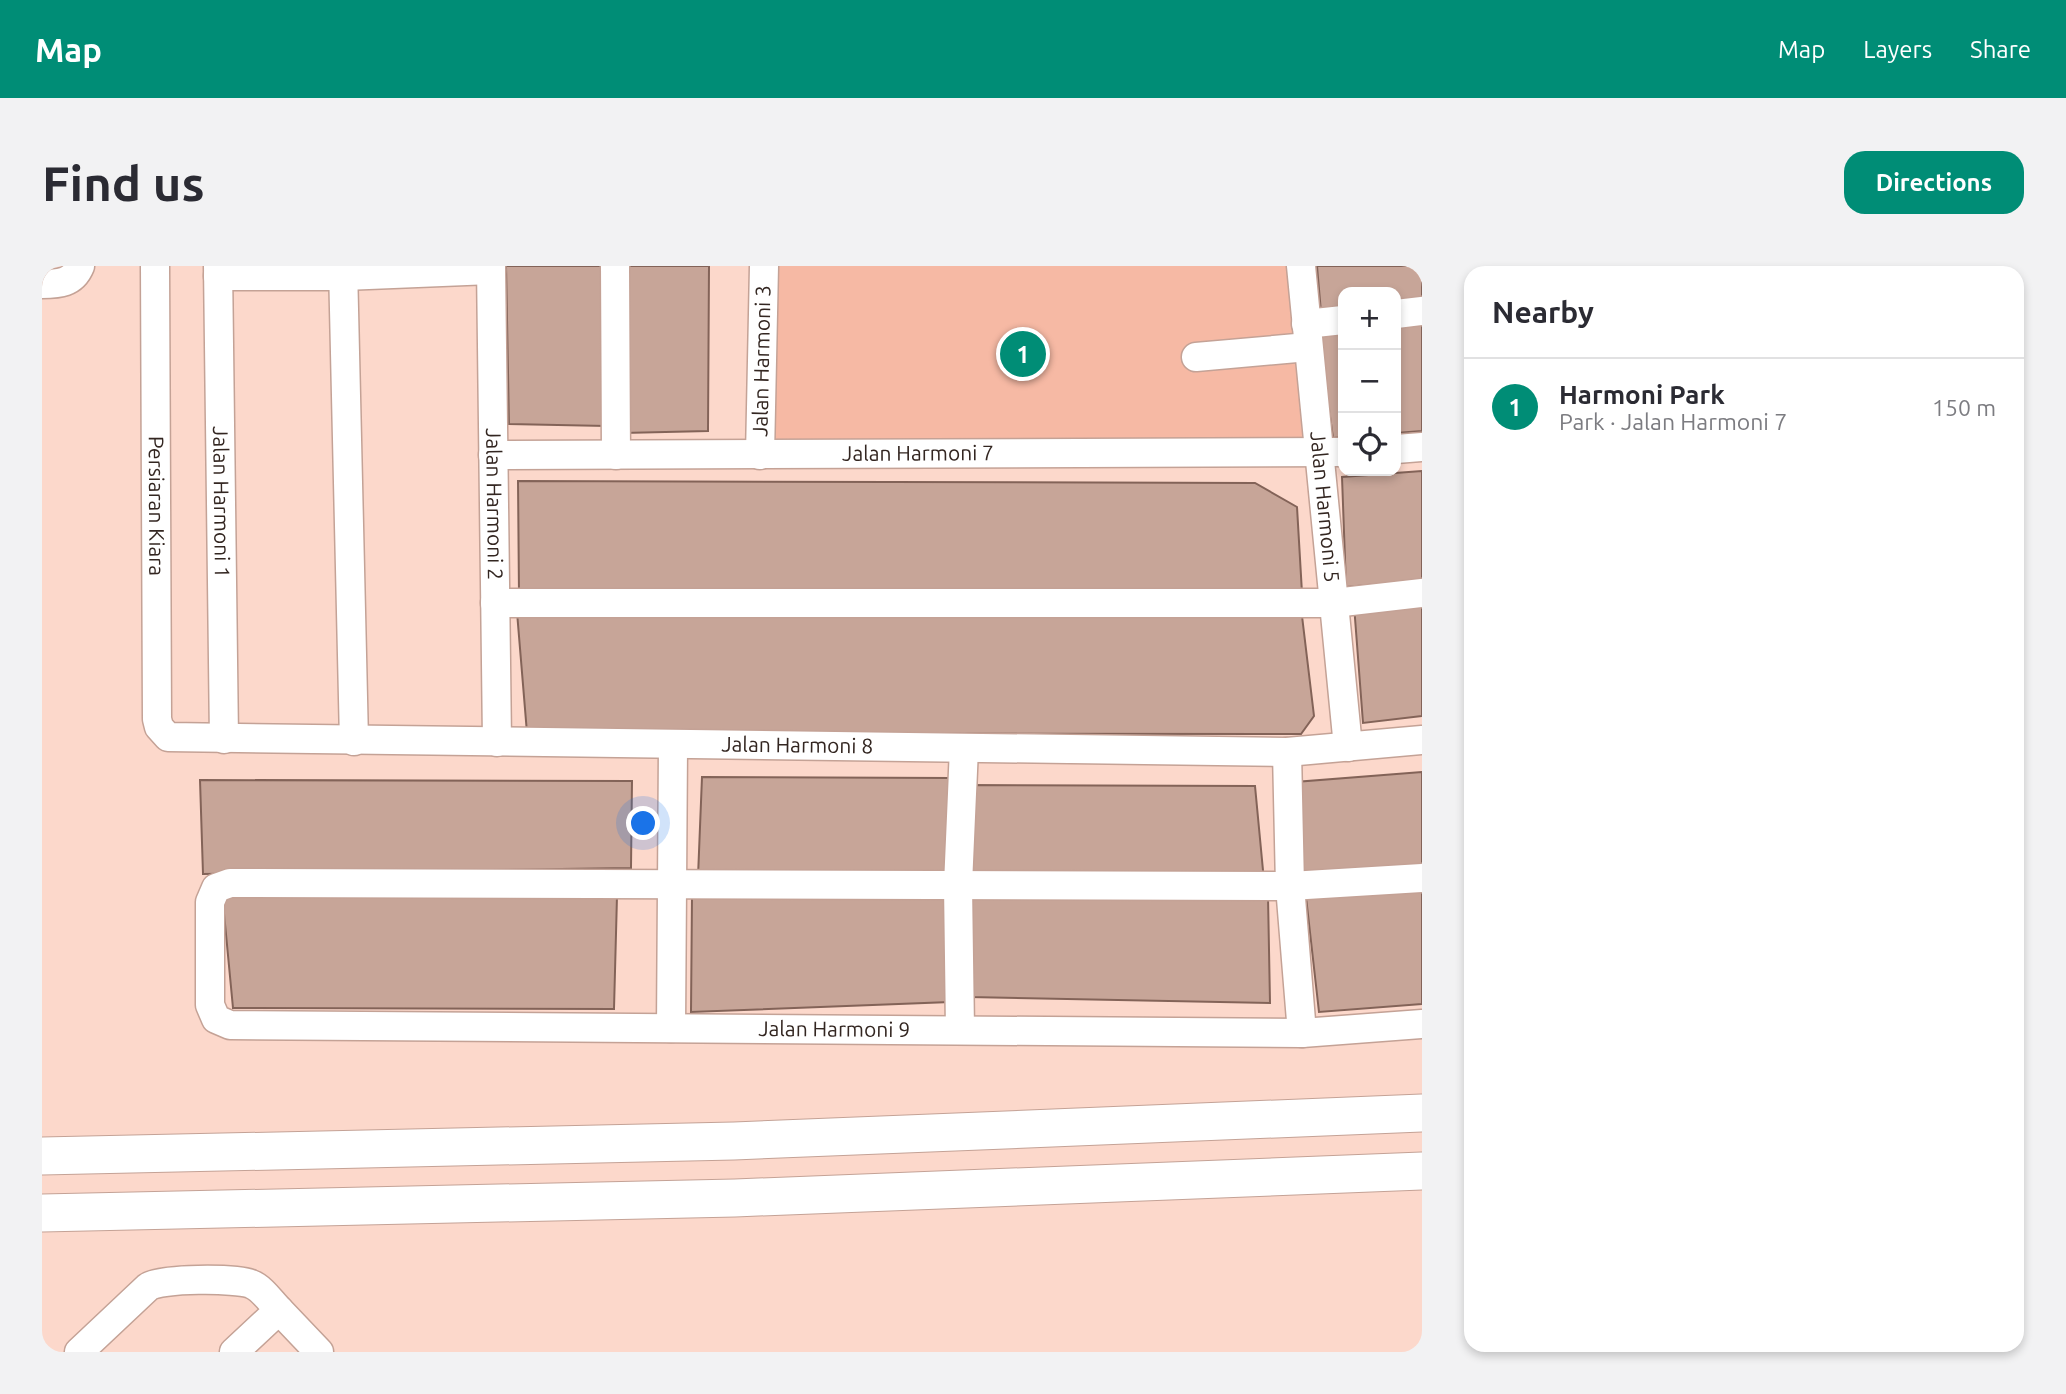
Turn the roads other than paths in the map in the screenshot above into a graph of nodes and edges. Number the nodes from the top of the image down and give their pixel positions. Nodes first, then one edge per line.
1 (155, 266) edge
2 (615, 266) edge
3 (764, 266) edge
4 (1301, 266) edge
5 (491, 268) edge
6 (218, 271) edge
7 (343, 271) edge
8 (76, 272) edge
9 (42, 284) edge
10 (1422, 311) edge
11 (1401, 313) edge
12 (1338, 322) edge
13 (1307, 336) junction
14 (1196, 356) dead end
15 (1422, 447) edge
16 (1401, 449) edge
17 (1331, 453) edge
18 (493, 455) junction
19 (616, 455) junction
20 (760, 455) junction
21 (1422, 593) edge
22 (495, 603) junction
23 (1334, 603) junction
24 (173, 738) joint
25 (223, 738) junction
26 (354, 740) junction
27 (1422, 740) edge
28 (497, 742) junction
29 (673, 746) junction
30 (1348, 747) junction
31 (964, 748) junction
32 (1287, 752) junction
33 (1422, 878) edge
34 (672, 884) junction
35 (958, 885) junction
36 (1290, 886) junction
37 (1422, 1024) edge
38 (671, 1028) junction
39 (960, 1030) junction
40 (1302, 1033) junction
41 (1422, 1113) edge
42 (42, 1156) edge
43 (1422, 1171) edge
44 (42, 1213) edge
45 (279, 1310) junction
46 (79, 1352) edge
47 (234, 1352) edge
48 (319, 1352) edge

1 - 24 street, Persiaran Kiara
2 - 19 street
3 - 20 street, Jalan Harmoni 3
4 - 13 street, Jalan Harmoni 5
5 - 7 street
5 - 18 street, Jalan Harmoni 2
6 - 7 street
6 - 25 street, Jalan Harmoni 1
7 - 26 street
8 - 9 street
10 - 11 street
12 - 13 street
13 - 14 street
13 - 17 street, Jalan Harmoni 5
15 - 16 street
17 - 20 street, Jalan Harmoni 7
17 - 23 street, Jalan Harmoni 5
18 - 19 street, Jalan Harmoni 7
18 - 22 street, Jalan Harmoni 2
19 - 20 street, Jalan Harmoni 7
21 - 23 street
22 - 23 street
22 - 28 street, Jalan Harmoni 2
23 - 30 street, Jalan Harmoni 5
24 - 25 street, Jalan Harmoni 8
25 - 26 street, Jalan Harmoni 8
26 - 28 street, Jalan Harmoni 8
27 - 30 street, Jalan Harmoni 8
28 - 29 street, Jalan Harmoni 8
29 - 31 street, Jalan Harmoni 8
29 - 34 street
30 - 32 street, Jalan Harmoni 8
31 - 32 street, Jalan Harmoni 8
31 - 35 street
32 - 36 street
33 - 36 street
34 - 35 street
34 - 38 street
34 - 38 street, Jalan Harmoni 9
35 - 36 street
35 - 39 street
36 - 40 street
37 - 40 street, Jalan Harmoni 9
38 - 39 street, Jalan Harmoni 9
39 - 40 street, Jalan Harmoni 9
41 - 42 main road
43 - 44 main road
45 - 46 street
45 - 47 street
45 - 48 street

